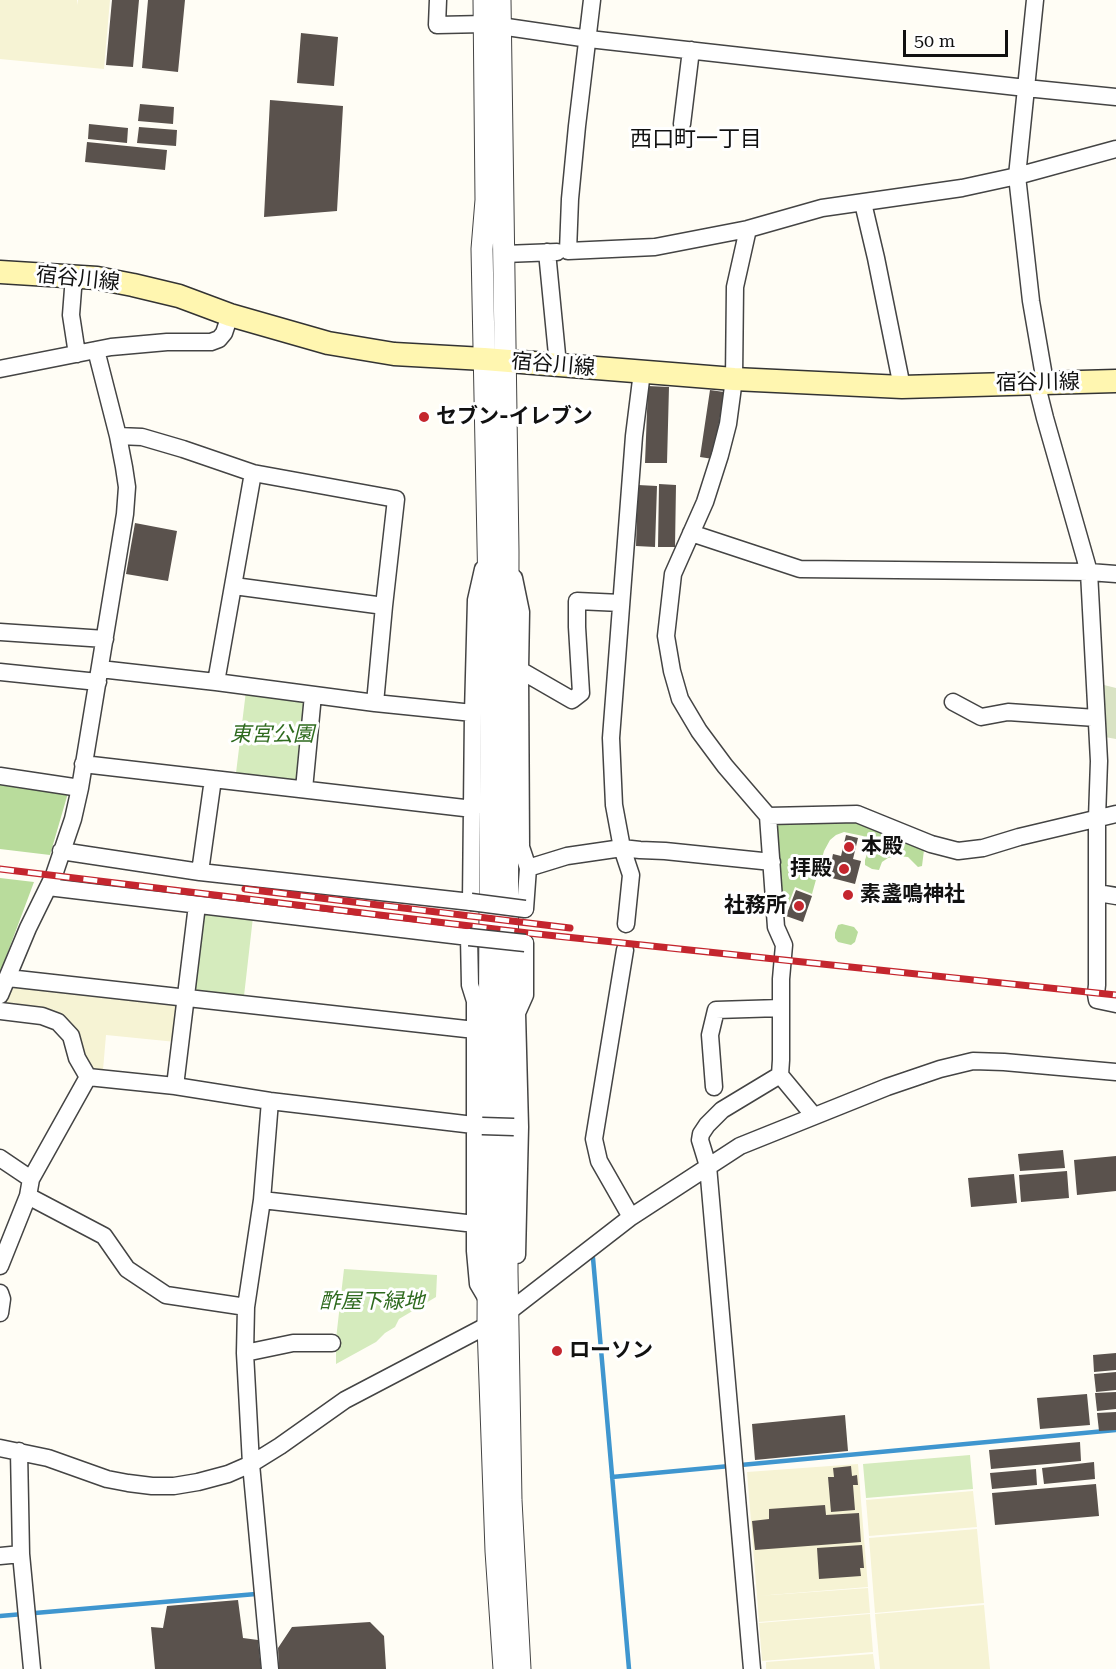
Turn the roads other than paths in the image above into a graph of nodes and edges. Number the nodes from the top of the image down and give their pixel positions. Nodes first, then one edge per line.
1 (438, 0) edge
2 (484, 0) edge
3 (500, 0) edge
4 (592, 0) edge
5 (1035, 0) edge
6 (492, 25) junction
7 (589, 39) junction
8 (691, 50) junction
9 (1026, 88) junction
10 (1116, 97) edge
11 (682, 124) dead end
12 (1116, 149) edge
13 (1017, 176) junction
14 (863, 203) junction
15 (748, 229) junction
16 (568, 250) junction
17 (547, 252) junction
18 (504, 254) junction
19 (0, 272) edge
20 (74, 276) junction
21 (230, 315) junction
22 (96, 350) junction
23 (77, 354) junction
24 (494, 360) junction
25 (558, 365) junction
26 (0, 369) edge
27 (642, 372) junction
28 (734, 379) junction
29 (1116, 381) edge
30 (1041, 382) junction
31 (902, 387) junction
32 (118, 436) junction
33 (253, 473) junction
34 (691, 533) junction
35 (498, 549) junction
36 (1089, 572) junction
37 (1116, 574) edge
38 (234, 585) junction
39 (621, 603) junction
40 (384, 606) junction
41 (0, 632) edge
42 (105, 639) junction
43 (520, 670) junction
44 (0, 672) edge
45 (99, 675) junction
46 (216, 682) junction
47 (313, 695) junction
48 (953, 702) dead end
49 (375, 703) junction
50 (473, 713) junction
51 (1096, 718) junction
52 (83, 764) junction
53 (0, 776) edge
54 (213, 779) junction
55 (80, 788) junction
56 (304, 789) junction
57 (473, 809) junction
58 (1116, 814) edge
59 (768, 816) junction
60 (1097, 818) junction
61 (622, 848) junction
62 (61, 851) junction
63 (772, 862) junction
64 (528, 868) junction
65 (200, 872) junction
66 (48, 887) junction
67 (1098, 893) junction
68 (1116, 896) edge
69 (471, 902) junction
70 (197, 905) junction
71 (626, 924) dead end
72 (470, 937) junction
73 (625, 950) dead end
74 (8, 978) junction
75 (0, 995) edge
76 (186, 997) junction
77 (1116, 1004) edge
78 (781, 1008) junction
79 (0, 1011) edge
80 (475, 1030) junction
81 (1116, 1072) edge
82 (780, 1075) junction
83 (88, 1077) junction
84 (175, 1086) junction
85 (714, 1087) dead end
86 (270, 1101) junction
87 (814, 1116) junction
88 (478, 1126) junction
89 (517, 1127) junction
90 (0, 1158) edge
91 (708, 1166) junction
92 (29, 1187) junction
93 (262, 1200) junction
94 (631, 1217) junction
95 (475, 1224) junction
96 (0, 1266) edge
97 (0, 1293) edge
98 (501, 1303) junction
99 (246, 1307) junction
100 (0, 1313) edge
101 (488, 1325) junction
102 (332, 1344) dead end
103 (245, 1353) junction
104 (0, 1448) edge
105 (19, 1451) junction
106 (251, 1464) junction
107 (21, 1554) junction
108 (0, 1556) edge
109 (32, 1669) edge
110 (270, 1669) edge
111 (504, 1669) edge
112 (520, 1669) edge
113 (752, 1669) edge

1 - 6 street
2 - 6 street
3 - 6 street
4 - 7 street
5 - 9 street
6 - 7 street
6 - 18 street
6 - 24 street
7 - 8 street
7 - 16 street
8 - 9 street
8 - 11 street
9 - 10 street
9 - 13 street
12 - 13 street
13 - 14 street
13 - 30 street
14 - 15 street
14 - 31 street
15 - 16 street
15 - 28 street
16 - 17 street
17 - 18 street
17 - 25 street
18 - 24 street
19 - 20 main road, 宿谷川線
20 - 21 main road, 宿谷川線
20 - 23 street
21 - 22 street
21 - 24 main road, 宿谷川線
22 - 23 street
22 - 32 street
23 - 26 street
24 - 25 main road, 宿谷川線
24 - 35 street
25 - 27 main road, 宿谷川線
27 - 28 main road, 宿谷川線
27 - 39 street
28 - 31 main road, 宿谷川線
28 - 34 street
29 - 30 main road, 宿谷川線
30 - 31 main road, 宿谷川線
30 - 36 street
32 - 33 street
32 - 42 street
33 - 38 street
33 - 40 street
34 - 36 street
34 - 59 street
35 - 43 street
35 - 50 street
35 - 98 street
36 - 37 street
36 - 51 street
38 - 40 street
38 - 46 street
39 - 43 street
39 - 61 street
40 - 49 street
41 - 42 street
42 - 45 street
43 - 64 street
44 - 45 street
45 - 46 street
45 - 52 street
46 - 47 street
47 - 49 street
47 - 56 street
48 - 51 street
49 - 50 street
50 - 57 street
51 - 60 street
52 - 54 street
52 - 55 street
53 - 55 street
54 - 56 street
54 - 65 street
55 - 62 street
56 - 57 street
57 - 69 street
58 - 60 street
59 - 60 street
59 - 63 street
60 - 67 street
61 - 63 street
61 - 64 street
61 - 71 street
62 - 65 street
62 - 66 street
63 - 78 street
64 - 69 street, bridge
65 - 69 street
66 - 70 street
66 - 74 street
67 - 68 street
67 - 77 street
70 - 72 street
70 - 76 street
72 - 80 street
72 - 89 street, bridge
73 - 94 street
74 - 75 street
74 - 76 street
76 - 80 street
76 - 84 street
78 - 82 street
78 - 85 street
79 - 83 street
80 - 88 street
81 - 87 street
82 - 87 street
82 - 91 street
83 - 84 street
83 - 92 street
84 - 86 street
86 - 88 street
86 - 93 street
87 - 91 street
88 - 89 street, bridge
88 - 95 street
89 - 98 street
90 - 92 street
91 - 94 street
91 - 113 street
92 - 96 street
92 - 99 street
93 - 95 street
93 - 99 street
94 - 98 street
95 - 98 street
97 - 100 street
98 - 101 street
98 - 112 street
99 - 103 street
101 - 106 street
101 - 111 street
102 - 103 street
103 - 106 street
104 - 105 street
105 - 106 street
105 - 107 street
106 - 110 street
107 - 108 street
107 - 109 street

